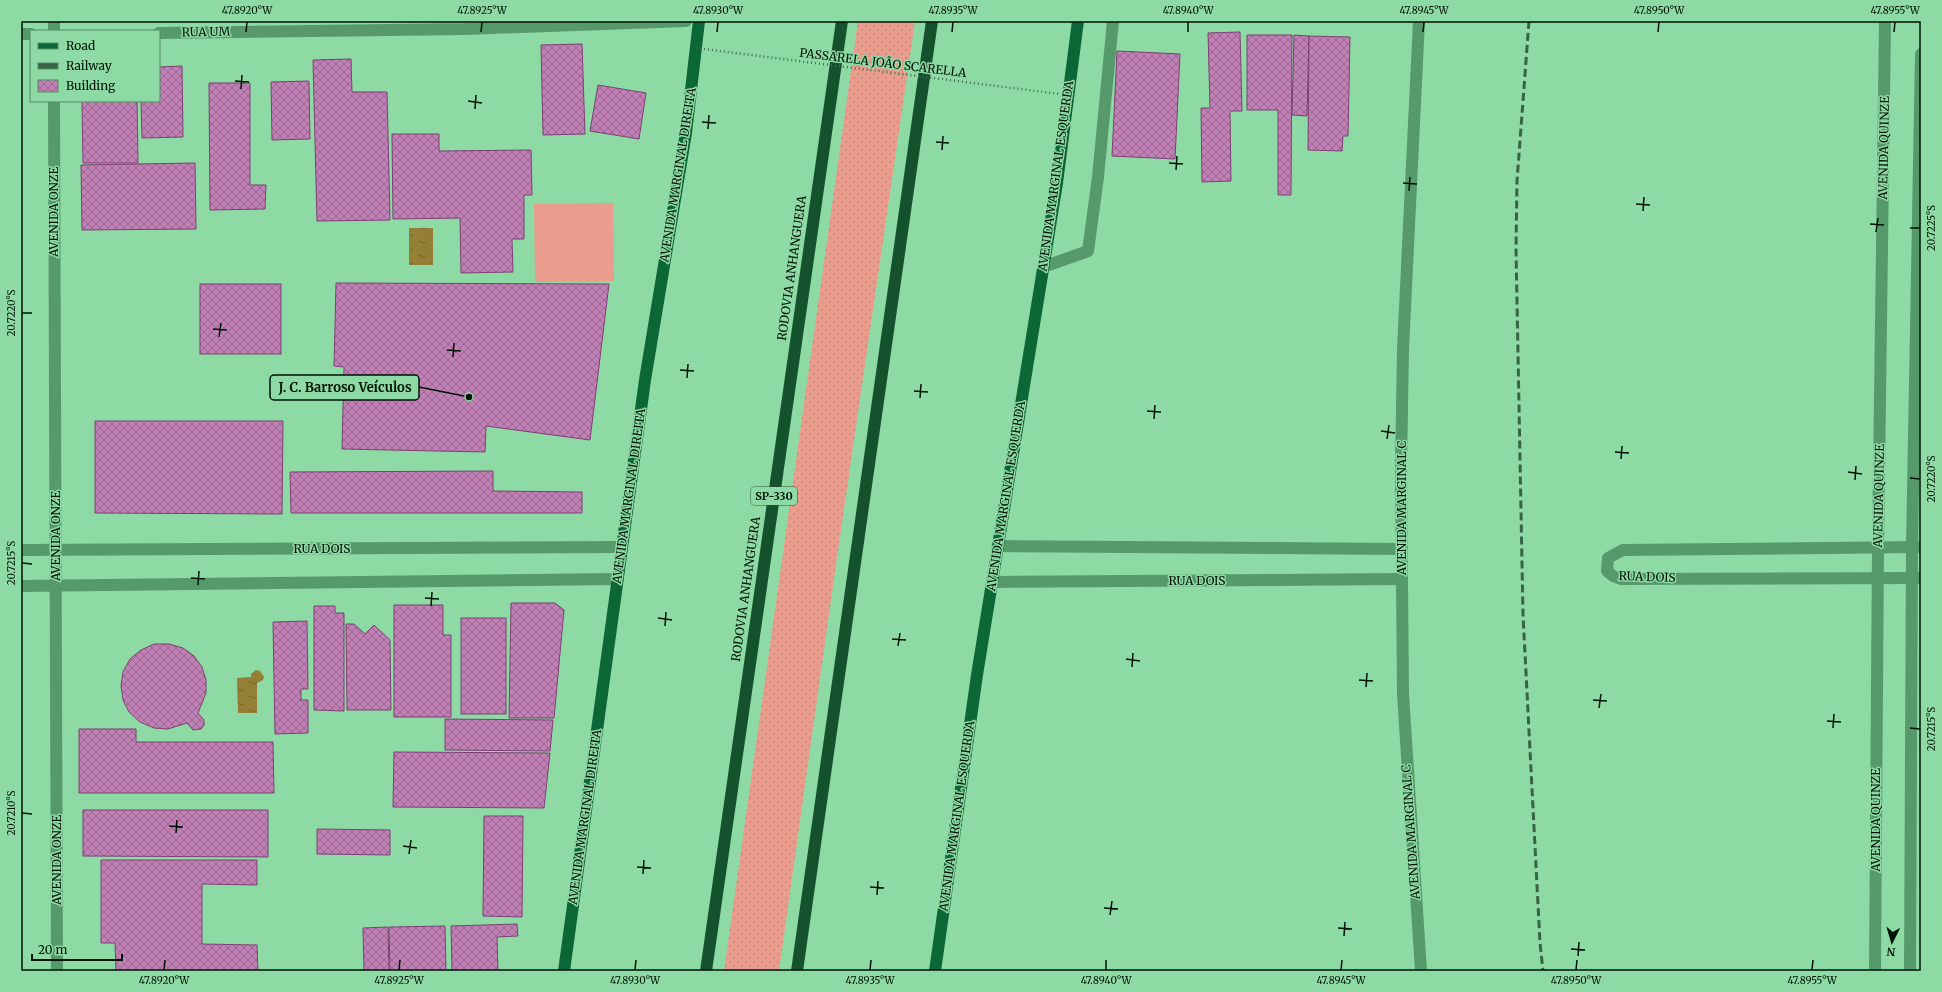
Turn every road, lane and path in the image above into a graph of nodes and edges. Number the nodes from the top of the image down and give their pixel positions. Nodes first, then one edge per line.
1 (686, 21) edge
2 (699, 21) edge
3 (842, 21) edge
4 (932, 21) edge
5 (1078, 21) edge
6 (1113, 21) edge
7 (1419, 21) edge
8 (1885, 21) edge
9 (502, 24) edge
10 (465, 25) edge
11 (160, 33) edge
12 (696, 48) junction
13 (1921, 54) edge
14 (1068, 95) junction
15 (54, 102) edge
16 (1043, 267) junction
17 (998, 546) junction
18 (622, 547) junction
19 (1916, 547) edge
20 (1878, 548) junction
21 (1402, 549) junction
22 (21, 550) edge
23 (56, 550) junction
24 (1878, 578) junction
25 (1917, 578) edge
26 (618, 579) junction
27 (1402, 579) junction
28 (992, 582) junction
29 (21, 586) edge
30 (56, 586) junction
31 (57, 971) edge
32 (564, 971) edge
33 (706, 971) edge
34 (796, 971) edge
35 (935, 971) edge
36 (1421, 971) edge
37 (1875, 971) edge
38 (1910, 971) edge

1 - 9 street, RUA UM
2 - 12 main road, AVENIDA MARGINAL DIREITA
3 - 33 highway, RODOVIA ANHANGUERA / SP-330
4 - 34 highway
5 - 14 main road, AVENIDA MARGINAL ESQUERDA
6 - 16 street
7 - 21 street, AVENIDA MARGINAL C
8 - 20 street, AVENIDA QUINZE
9 - 10 street, RUA UM
10 - 11 street, RUA UM
12 - 14 path, PASSARELA JOÃO SCARELLA, bridge
12 - 18 main road, AVENIDA MARGINAL DIREITA
13 - 19 street
14 - 16 main road, AVENIDA MARGINAL ESQUERDA
15 - 23 street, AVENIDA ONZE
16 - 17 main road, AVENIDA MARGINAL ESQUERDA
17 - 21 street
17 - 28 main road, AVENIDA MARGINAL ESQUERDA
18 - 23 street, RUA DOIS
18 - 26 main road, AVENIDA MARGINAL DIREITA
19 - 20 street, RUA DOIS
19 - 25 street
20 - 24 street, AVENIDA QUINZE
20 - 24 street, RUA DOIS
21 - 27 street, AVENIDA MARGINAL C
22 - 23 street, RUA DOIS
23 - 30 street, AVENIDA ONZE
24 - 25 street, RUA DOIS
24 - 37 street, AVENIDA QUINZE
25 - 38 street
26 - 30 street
26 - 32 main road, AVENIDA MARGINAL DIREITA
27 - 28 street, RUA DOIS
27 - 36 street, AVENIDA MARGINAL C
28 - 35 main road, AVENIDA MARGINAL ESQUERDA
29 - 30 street
30 - 31 street, AVENIDA ONZE

